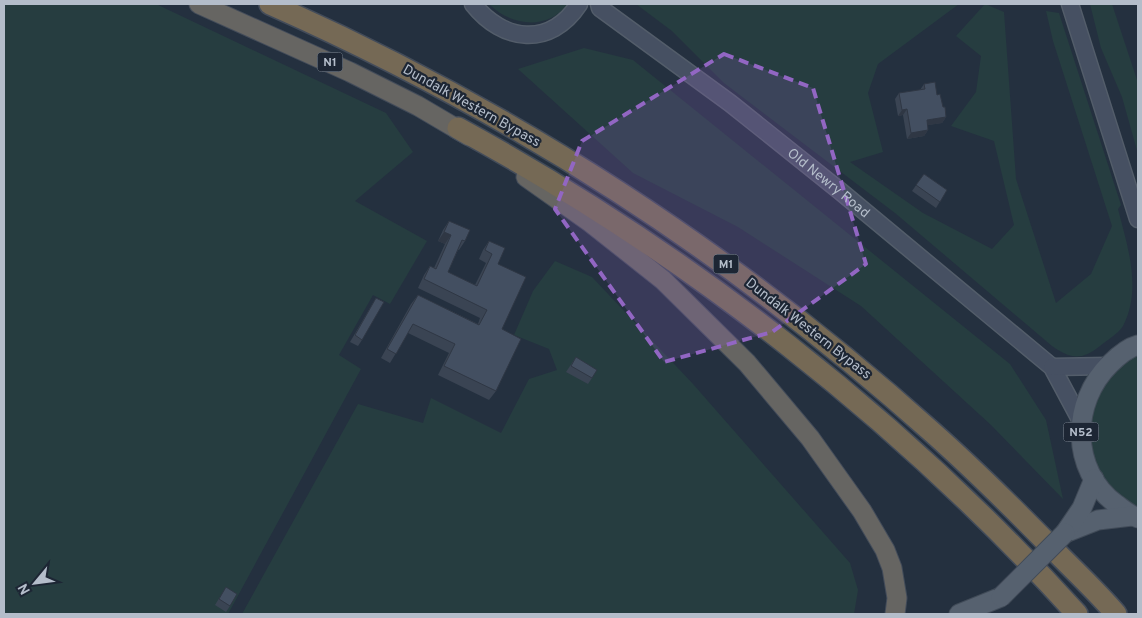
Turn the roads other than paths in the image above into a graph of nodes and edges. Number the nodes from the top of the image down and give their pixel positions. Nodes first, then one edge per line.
1 (199, 4) edge
2 (270, 4) edge
3 (473, 4) edge
4 (1070, 4) edge
5 (599, 6) edge
6 (576, 9) edge
7 (458, 128) junction
8 (1138, 219) edge
9 (1137, 342) edge
10 (1108, 366) junction
11 (1052, 367) junction
12 (1082, 423) junction
13 (1094, 479) junction
14 (1135, 517) edge
15 (1065, 533) junction
16 (997, 606) edge
17 (895, 614) edge
18 (959, 614) edge
19 (1077, 614) edge
20 (1116, 614) edge

1 - 7 highway, N1
2 - 20 highway, Dundalk Western Bypass / M1
3 - 6 main road
4 - 8 main road
5 - 6 main road, Old Newry Road
5 - 11 main road, Old Newry Road
7 - 17 highway
7 - 19 highway, Dundalk Western Bypass / M1
9 - 10 main road, N52
10 - 11 main road
10 - 12 main road, N52
11 - 12 main road, Old Newry Road
12 - 13 main road, N52
13 - 14 main road, N52
13 - 15 main road, N52
14 - 15 main road, N52
15 - 16 main road, N52, bridge
16 - 18 main road, N52

